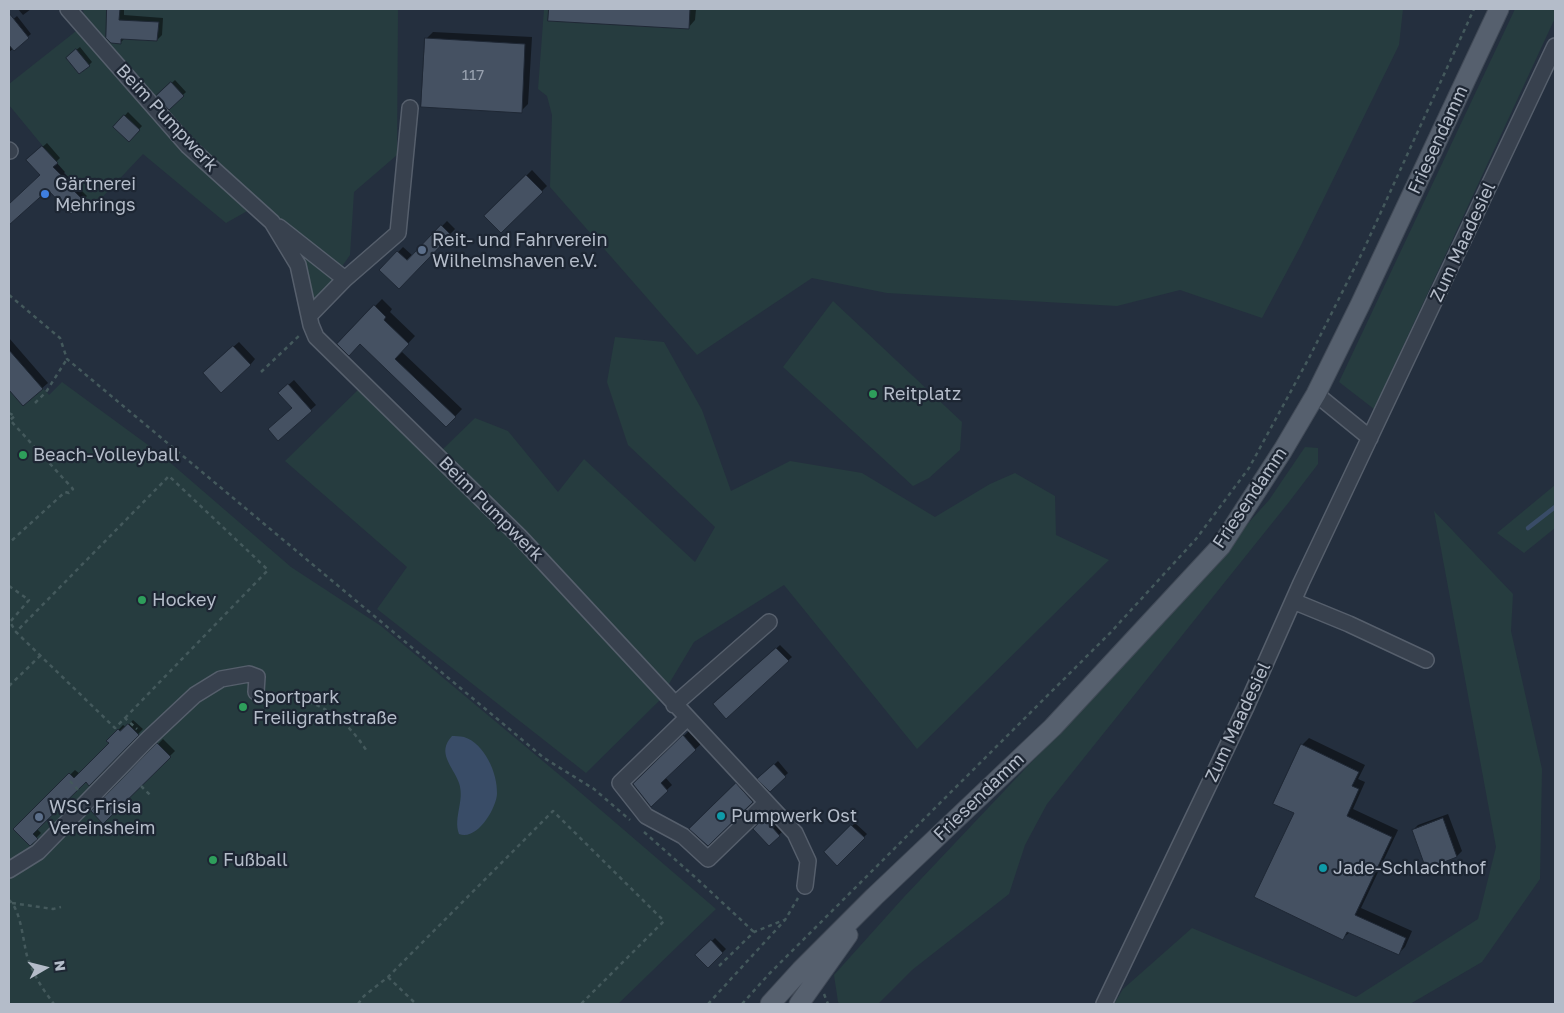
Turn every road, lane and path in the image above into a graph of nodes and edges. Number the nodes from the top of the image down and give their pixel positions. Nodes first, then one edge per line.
1 (68, 9) edge
2 (1474, 9) edge
3 (1500, 9) edge
4 (1555, 46) edge
5 (410, 108) dead end
6 (272, 222) junction
7 (345, 278) junction
8 (9, 295) edge
9 (310, 321) junction
10 (67, 359) junction
11 (261, 372) dead end
12 (1316, 394) junction
13 (35, 403) dead end
14 (9, 412) edge
15 (1370, 438) junction
16 (9, 543) edge
17 (9, 586) edge
18 (1293, 601) junction
19 (769, 622) dead end
20 (16, 632) junction
21 (41, 655) junction
22 (1426, 660) dead end
23 (9, 686) edge
24 (256, 692) joint
25 (674, 705) junction
26 (125, 718) junction
27 (687, 718) junction
28 (148, 739) junction
29 (368, 753) dead end
30 (70, 781) dead end
31 (141, 786) dead end
32 (76, 788) dead end
33 (150, 795) dead end
34 (766, 803) junction
35 (630, 821) dead end
36 (638, 827) dead end
37 (9, 870) edge
38 (805, 886) joint
39 (874, 897) junction
40 (9, 900) edge
41 (12, 903) junction
42 (61, 907) dead end
43 (784, 920) junction
44 (754, 932) junction
45 (719, 966) dead end
46 (388, 978) junction
47 (54, 1004) edge
48 (358, 1004) edge
49 (416, 1004) edge
50 (581, 1004) edge
51 (708, 1004) edge
52 (742, 1004) edge
53 (771, 1004) edge
54 (798, 1004) edge
55 (1104, 1004) edge

1 - 6 street, Beim Pumpwerk
2 - 52 path
3 - 12 main road, Friesendamm
4 - 15 street, Zum Maadesiel
5 - 7 street
6 - 7 street, Beim Pumpwerk
6 - 9 street, Beim Pumpwerk
7 - 9 street
8 - 10 path
9 - 11 path
9 - 25 street, Beim Pumpwerk
10 - 13 path
10 - 35 path
12 - 15 street
12 - 39 main road, Friesendamm
14 - 16 path
15 - 18 street, Zum Maadesiel
17 - 20 path
18 - 22 street
18 - 55 street, Zum Maadesiel
19 - 25 street
20 - 21 path
20 - 26 path
21 - 23 path
21 - 26 path
24 - 28 street
24 - 29 path
25 - 27 street, Beim Pumpwerk
26 - 28 path
27 - 34 street, Beim Pumpwerk
27 - 34 street
28 - 37 street
30 - 32 path
31 - 33 path
34 - 38 street, Beim Pumpwerk
36 - 44 path
38 - 43 path
39 - 53 main road, Friesendamm
39 - 54 main road, Friesendamm
40 - 41 path
41 - 42 path
41 - 47 path
43 - 44 path
43 - 51 path
44 - 45 path
46 - 48 path
46 - 49 path
46 - 50 path

